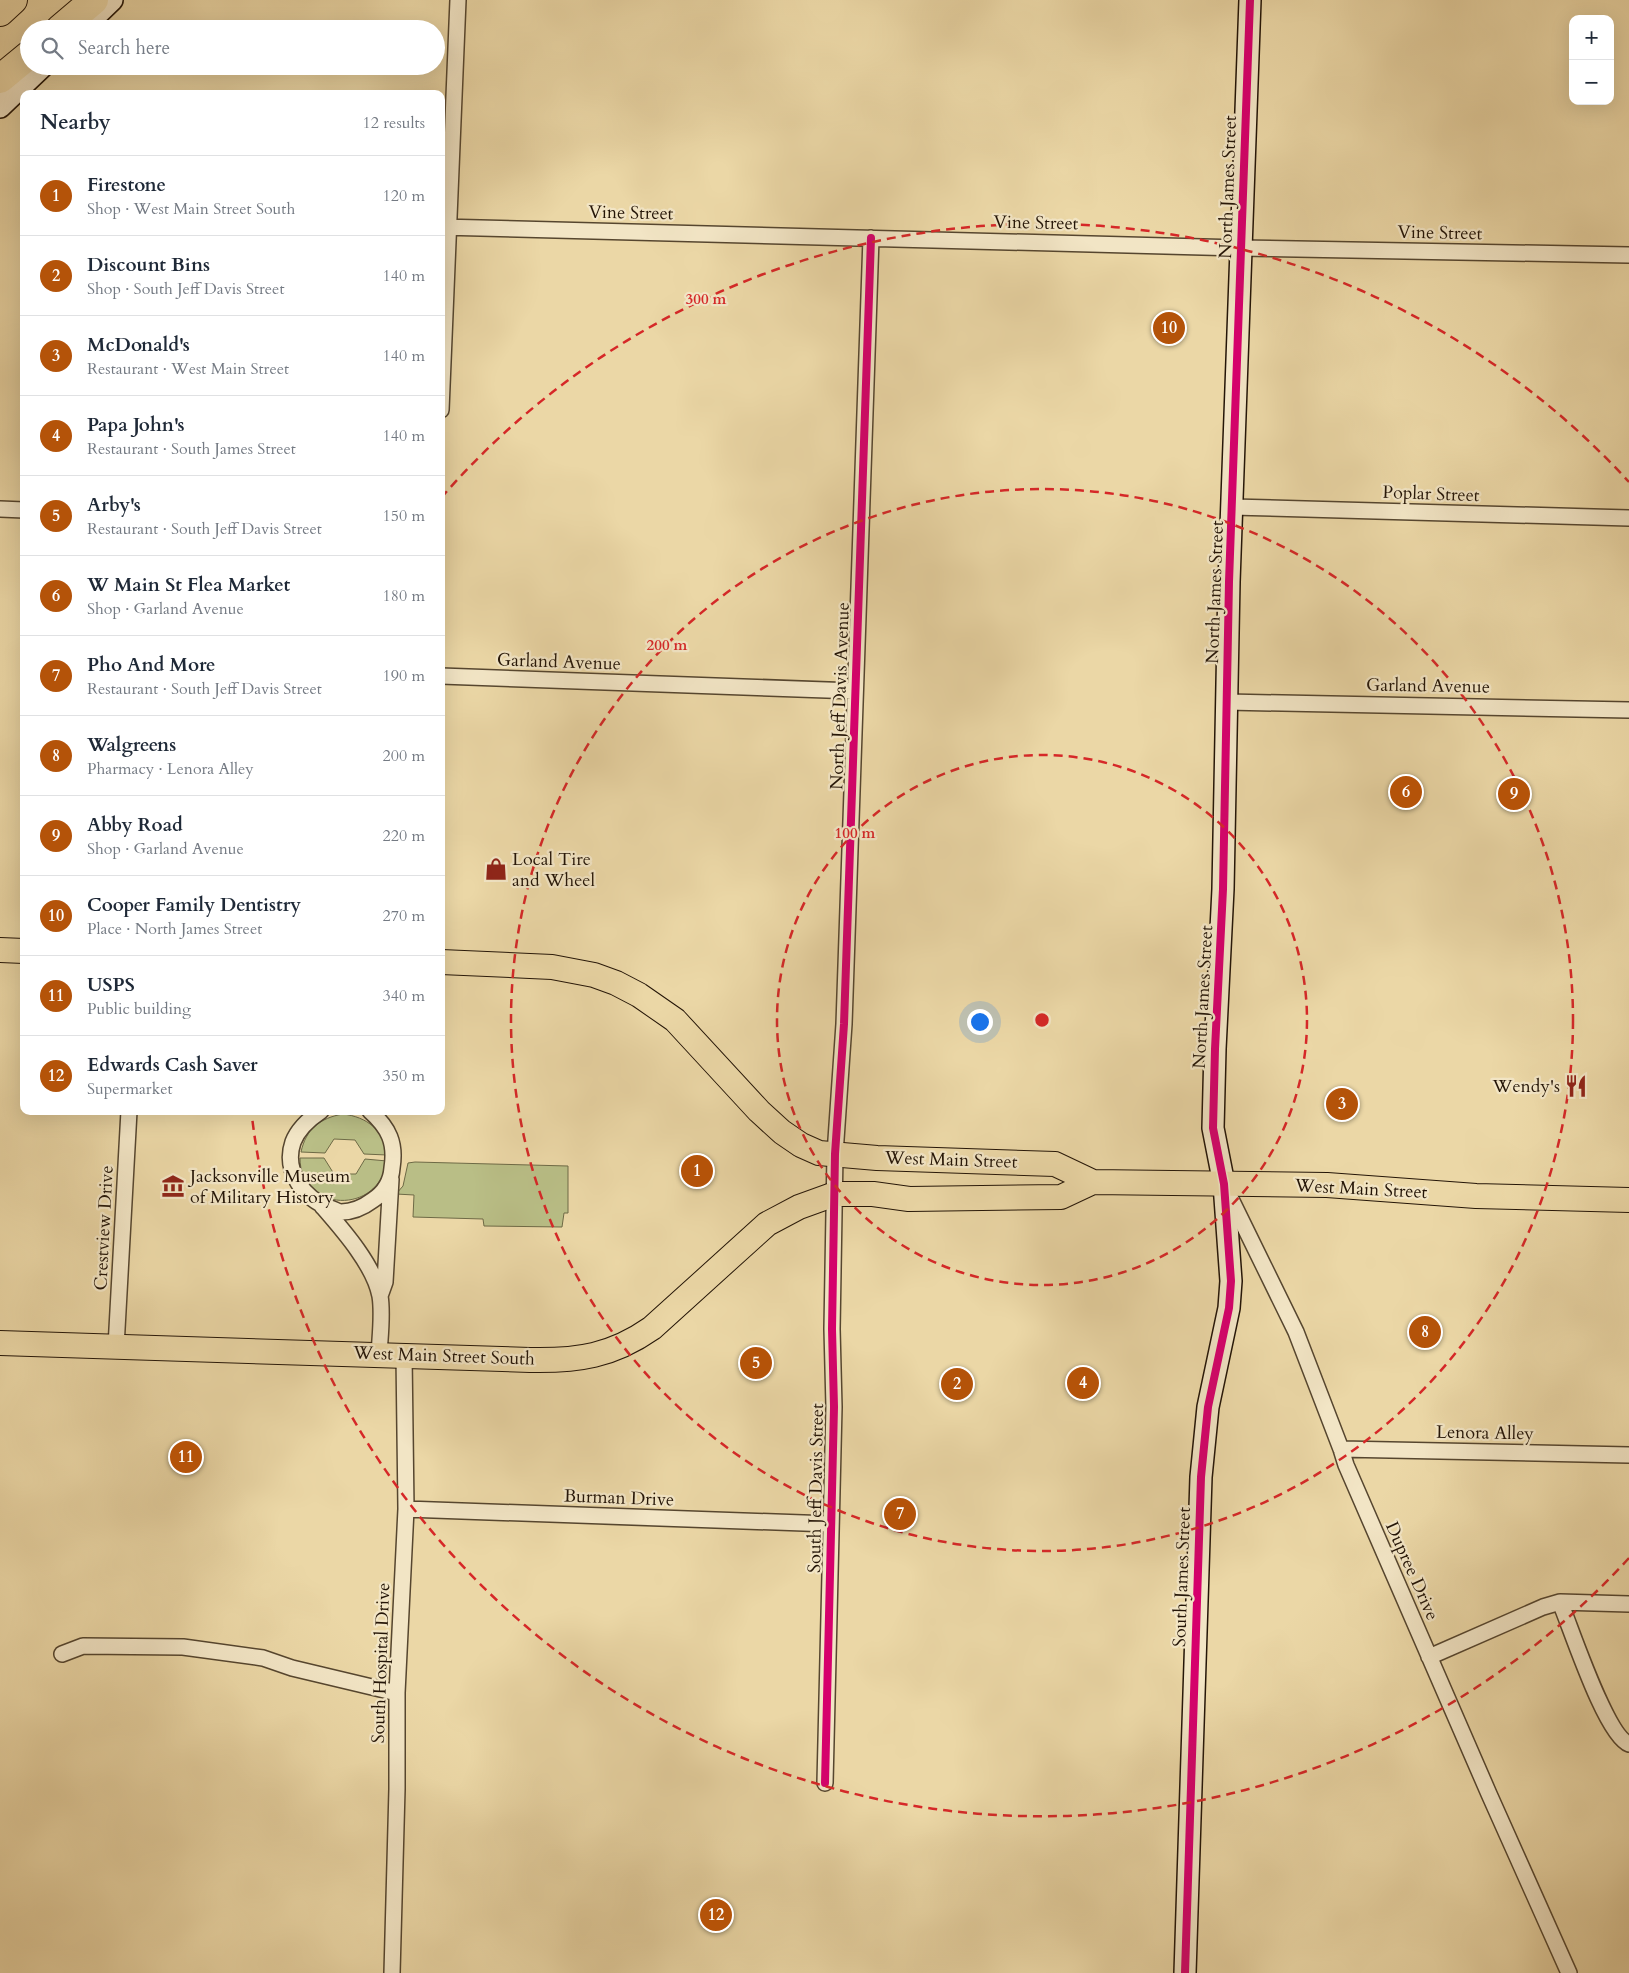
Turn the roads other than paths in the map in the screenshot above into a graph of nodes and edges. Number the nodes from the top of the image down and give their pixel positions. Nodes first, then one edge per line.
1 (13, 0) edge
2 (94, 0) edge
3 (112, 0) edge
4 (458, 0) edge
5 (1250, 0) edge
6 (0, 12) edge
7 (71, 20) edge
8 (91, 20) edge
9 (20, 62) edge
10 (34, 75) edge
11 (0, 79) edge
12 (0, 107) edge
13 (445, 227) edge
14 (871, 238) junction
15 (1240, 248) junction
16 (1629, 255) edge
17 (1232, 506) junction
18 (0, 509) edge
19 (20, 510) edge
20 (1629, 518) edge
21 (445, 676) edge
22 (855, 692) junction
23 (1227, 702) junction
24 (1629, 710) edge
25 (0, 950) edge
26 (20, 951) edge
27 (445, 962) edge
28 (129, 1115) edge
29 (315, 1115) edge
30 (374, 1115) edge
31 (388, 1115) edge
32 (389, 1131) junction
33 (835, 1154) junction
34 (391, 1178) junction
35 (1093, 1182) junction
36 (1224, 1184) junction
37 (835, 1194) junction
38 (1629, 1200) edge
39 (322, 1205) junction
40 (380, 1296) junction
41 (0, 1343) edge
42 (116, 1347) junction
43 (379, 1354) junction
44 (404, 1355) junction
45 (1341, 1449) junction
46 (1629, 1455) edge
47 (406, 1509) junction
48 (831, 1524) junction
49 (1560, 1602) junction
50 (1629, 1604) edge
51 (62, 1654) dead end
52 (1430, 1657) junction
53 (397, 1693) junction
54 (1629, 1744) edge
55 (825, 1783) dead end
56 (392, 1973) edge
57 (1185, 1973) edge
58 (1569, 1973) edge

1 - 6 highway
2 - 7 highway
3 - 8 street
4 - 13 street
5 - 15 street, North James Street
9 - 11 highway
10 - 12 street
13 - 14 street, Vine Street
14 - 15 street, Vine Street
14 - 22 street, North Jeff Davis Avenue
15 - 16 street, Vine Street
15 - 17 street, North James Street
17 - 20 street, Poplar Street
17 - 23 street, North James Street
18 - 19 street
21 - 22 street, Garland Avenue
22 - 33 street, North Jeff Davis Avenue
23 - 24 street, Garland Avenue
23 - 36 street, North James Street
25 - 26 main road
27 - 33 main road, West Main Street
28 - 42 street, Crestview Drive
29 - 39 street
30 - 32 street
31 - 32 street
32 - 34 street
33 - 35 main road, West Main Street
33 - 37 street, North Jeff Davis Avenue
34 - 39 street
34 - 40 street
35 - 36 main road, West Main Street
35 - 37 main road, West Main Street
36 - 38 main road, West Main Street
36 - 45 street, Dupree Drive
36 - 57 street, South James Street
37 - 44 main road, West Main Street South
37 - 48 street, South Jeff Davis Street
39 - 40 street
40 - 43 street
41 - 42 main road, West Main Street South
42 - 43 main road, West Main Street South
43 - 44 main road, West Main Street South
44 - 47 street, South Hospital Drive
45 - 46 street, Lenora Alley
45 - 52 street, Dupree Drive
47 - 48 street, Burman Drive
47 - 53 street, South Hospital Drive
48 - 55 street, South Jeff Davis Street
49 - 50 street
49 - 52 street
49 - 54 street
51 - 53 street
52 - 58 street, Dupree Drive
53 - 56 street, South Hospital Drive

